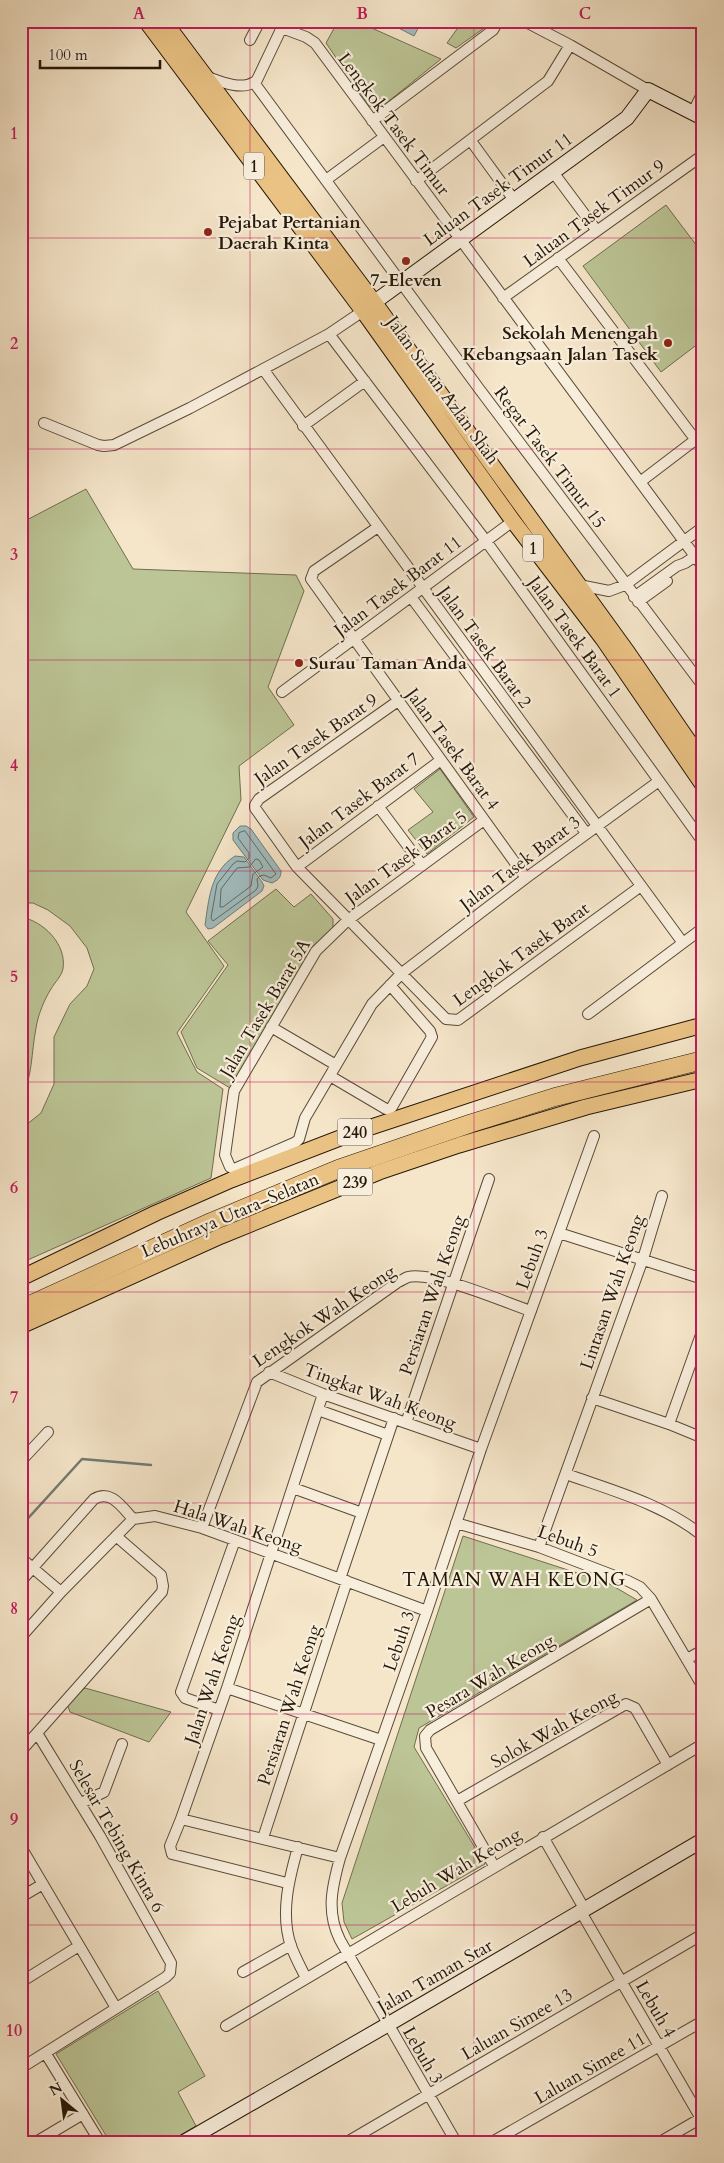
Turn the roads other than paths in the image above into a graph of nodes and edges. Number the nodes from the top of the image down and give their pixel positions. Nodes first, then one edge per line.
1 (146, 21) edge
2 (164, 21) edge
3 (260, 21) edge
4 (498, 21) edge
5 (524, 21) edge
6 (284, 25) edge
7 (250, 40) dead end
8 (570, 44) junction
9 (204, 76) junction
10 (254, 82) junction
11 (648, 90) junction
12 (703, 92) edge
13 (698, 115) edge
14 (372, 121) junction
15 (384, 137) junction
16 (471, 141) junction
17 (703, 155) edge
18 (553, 172) junction
19 (326, 180) junction
20 (416, 181) junction
21 (514, 200) junction
22 (597, 231) junction
23 (460, 240) junction
24 (558, 258) junction
25 (401, 283) junction
26 (503, 298) junction
27 (369, 306) junction
28 (329, 334) junction
29 (263, 369) junction
30 (364, 381) junction
31 (44, 423) dead end
32 (303, 426) junction
33 (699, 436) edge
34 (640, 482) junction
35 (513, 521) junction
36 (378, 527) junction
37 (703, 527) edge
38 (486, 541) junction
39 (684, 541) junction
40 (699, 554) edge
41 (703, 567) edge
42 (579, 585) junction
43 (625, 585) junction
44 (422, 588) junction
45 (411, 596) junction
46 (636, 600) junction
47 (353, 639) junction
48 (703, 686) edge
49 (282, 692) dead end
50 (398, 701) junction
51 (441, 760) junction
52 (703, 762) edge
53 (659, 781) junction
54 (703, 786) edge
55 (254, 804) joint
56 (378, 806) junction
57 (484, 820) junction
58 (597, 826) junction
59 (586, 833) junction
60 (703, 842) edge
61 (422, 865) junction
62 (297, 867) junction
63 (526, 878) junction
64 (641, 886) junction
65 (348, 920) junction
66 (703, 928) edge
67 (683, 943) junction
68 (402, 973) junction
69 (390, 985) junction
70 (588, 1014) dead end
71 (703, 1024) edge
72 (271, 1027) junction
73 (703, 1048) edge
74 (703, 1060) edge
75 (336, 1065) junction
76 (330, 1076) junction
77 (701, 1079) edge
78 (594, 1136) dead end
79 (272, 1153) joint
80 (489, 1179) dead end
81 (662, 1196) dead end
82 (559, 1233) junction
83 (642, 1259) junction
84 (21, 1278) edge
85 (703, 1279) edge
86 (453, 1284) junction
87 (21, 1296) edge
88 (21, 1309) edge
89 (531, 1311) junction
90 (21, 1326) edge
91 (703, 1329) edge
92 (269, 1372) junction
93 (323, 1394) junction
94 (592, 1398) junction
95 (318, 1410) junction
96 (394, 1418) junction
97 (406, 1423) junction
98 (669, 1424) junction
99 (48, 1432) dead end
100 (388, 1435) junction
101 (703, 1438) edge
102 (481, 1449) junction
103 (21, 1461) edge
104 (566, 1474) junction
105 (293, 1488) junction
106 (362, 1513) junction
107 (133, 1519) junction
108 (456, 1523) junction
109 (202, 1528) junction
110 (116, 1536) junction
111 (703, 1536) edge
112 (235, 1540) junction
113 (539, 1547) junction
114 (272, 1553) junction
115 (21, 1558) edge
116 (33, 1568) junction
117 (344, 1580) junction
118 (21, 1581) edge
119 (61, 1592) junction
120 (651, 1599) junction
121 (427, 1611) junction
122 (21, 1637) edge
123 (703, 1650) edge
124 (687, 1659) junction
125 (703, 1687) edge
126 (226, 1688) junction
127 (219, 1710) junction
128 (302, 1713) junction
129 (37, 1733) junction
130 (381, 1740) junction
131 (122, 1744) dead end
132 (703, 1744) edge
133 (21, 1751) edge
134 (668, 1765) junction
135 (457, 1801) junction
136 (81, 1803) junction
137 (181, 1819) junction
138 (543, 1837) junction
139 (263, 1838) junction
140 (703, 1840) edge
141 (21, 1847) edge
142 (298, 1847) junction
143 (340, 1858) junction
144 (494, 1866) junction
145 (287, 1883) junction
146 (43, 1884) junction
147 (21, 1897) edge
148 (583, 1911) junction
149 (703, 1934) edge
150 (291, 1945) junction
151 (79, 1946) junction
152 (347, 1954) junction
153 (243, 1972) dead end
154 (306, 1978) junction
155 (21, 1982) edge
156 (622, 1982) junction
157 (116, 2008) junction
158 (703, 2021) edge
159 (387, 2025) junction
160 (226, 2026) dead end
161 (659, 2047) junction
162 (46, 2054) junction
163 (21, 2068) edge
164 (428, 2094) junction
165 (83, 2114) junction
166 (702, 2119) edge
167 (193, 2139) edge
168 (36, 2142) edge
169 (100, 2142) edge
170 (347, 2142) edge
171 (456, 2142) edge
172 (492, 2142) edge
173 (660, 2142) edge

1 - 27 main road, Jalan Sultan Azlan Shah / 1
2 - 9 main road, Jalan Sultan Azlan Shah / 1
3 - 7 street
4 - 14 street
5 - 8 street
6 - 10 street
6 - 14 street, Lengkok Tasek Timur
8 - 11 street
8 - 16 street
9 - 10 street
9 - 27 main road, Jalan Sultan Azlan Shah / 1
10 - 19 street, Regat Tasek Timur 15
11 - 13 street
11 - 18 street, Laluan Tasek Timur 11
12 - 13 street
14 - 15 street, Lengkok Tasek Timur
15 - 19 street
15 - 20 street, Lengkok Tasek Timur
16 - 20 street
16 - 21 street
17 - 22 street, Laluan Tasek Timur 9
18 - 21 street, Laluan Tasek Timur 11
18 - 22 street
19 - 25 street, Regat Tasek Timur 15
20 - 23 street, Lengkok Tasek Timur
21 - 23 street, Laluan Tasek Timur 11
22 - 24 street, Laluan Tasek Timur 9
23 - 25 street, Laluan Tasek Timur 11
23 - 26 street, Lengkok Tasek Timur
24 - 26 street, Laluan Tasek Timur 9
24 - 33 street
25 - 27 street, Laluan Tasek Timur 11
25 - 43 street, Regat Tasek Timur 15
26 - 34 street, Lengkok Tasek Timur
27 - 28 street
27 - 35 main road, Jalan Sultan Azlan Shah / 1
27 - 42 main road, Jalan Sultan Azlan Shah / 1
28 - 29 street
28 - 30 street, Jalan Tasek Barat 1
29 - 31 street
29 - 32 street, Jalan Tasek Barat 2
30 - 32 street
30 - 38 street, Jalan Tasek Barat 1
32 - 36 street, Jalan Tasek Barat 2
33 - 34 street
34 - 39 street, Lengkok Tasek Timur
35 - 38 street, Jalan Tasek Barat 11
35 - 54 main road, Jalan Sultan Azlan Shah / 1
36 - 44 street, Jalan Tasek Barat 2
36 - 47 street, Jalan Tasek Barat 4
37 - 39 street
38 - 44 street, Jalan Tasek Barat 11
38 - 53 street, Jalan Tasek Barat 1
39 - 40 street, Lengkok Tasek Timur
39 - 43 street
40 - 41 street, Lengkok Tasek Timur
40 - 46 street
42 - 43 street
42 - 52 main road, Jalan Sultan Azlan Shah / 1
43 - 46 street, Regat Tasek Timur 15
44 - 45 street, Jalan Tasek Barat 11
44 - 58 street, Jalan Tasek Barat 2
45 - 47 street, Jalan Tasek Barat 11
45 - 59 street
46 - 48 street, Regat Tasek Timur 15
47 - 49 street, Jalan Tasek Barat 11
47 - 50 street, Jalan Tasek Barat 4
50 - 51 street, Jalan Tasek Barat 4
50 - 55 street, Jalan Tasek Barat 9
51 - 56 street, Jalan Tasek Barat 7
51 - 57 street, Jalan Tasek Barat 4
53 - 58 street, Jalan Tasek Barat 3
53 - 60 street, Jalan Tasek Barat 1
55 - 62 street, Lengkok Tasek Barat
56 - 61 street
56 - 62 street, Jalan Tasek Barat 7
57 - 61 street, Jalan Tasek Barat 5
57 - 63 street, Jalan Tasek Barat 4
58 - 59 street, Jalan Tasek Barat 3
58 - 64 street, Jalan Tasek Barat 2
59 - 63 street, Jalan Tasek Barat 3
61 - 65 street, Jalan Tasek Barat 5
62 - 65 street, Lengkok Tasek Barat
63 - 68 street, Jalan Tasek Barat 3
64 - 67 street, Jalan Tasek Barat 2
64 - 68 street, Lengkok Tasek Barat
65 - 68 street, Lengkok Tasek Barat
65 - 72 street, Jalan Tasek Barat 5A
66 - 67 street
67 - 70 street
68 - 69 street, Jalan Tasek Barat 3
69 - 75 street, Jalan Tasek Barat 3
69 - 76 street
71 - 84 main road, 240
72 - 75 street
72 - 79 street, Jalan Tasek Barat 5A
73 - 87 highway, Lebuhraya Utara–Selatan
74 - 88 highway, Lebuhraya Utara–Selatan
75 - 76 street, Jalan Tasek Barat 3
76 - 79 street, Jalan Tasek Barat 3
77 - 90 main road, 239
78 - 82 street, Lebuh 3
80 - 86 street, Persiaran Wah Keong
81 - 83 street, Lintasan Wah Keong
82 - 83 street
82 - 89 street, Lebuh 3
83 - 85 street
83 - 94 street, Lintasan Wah Keong
86 - 89 street, Lengkok Wah Keong
86 - 92 street, Lengkok Wah Keong
86 - 97 street, Persiaran Wah Keong
89 - 102 street, Lebuh 3
91 - 98 street
92 - 93 street, Tingkat Wah Keong
92 - 109 street, Lengkok Wah Keong
93 - 95 street, Jalan Wah Keong
93 - 96 street, Tingkat Wah Keong
94 - 98 street
94 - 104 street, Lintasan Wah Keong
95 - 100 street, Tingkat Wah Keong
95 - 105 street, Jalan Wah Keong
96 - 97 street, Tingkat Wah Keong
96 - 100 street, Persiaran Wah Keong
97 - 102 street, Tingkat Wah Keong
98 - 101 street
99 - 103 street
100 - 106 street, Persiaran Wah Keong
102 - 108 street, Lebuh 3
104 - 111 street
104 - 113 street, Lintasan Wah Keong
105 - 106 street
105 - 114 street, Jalan Wah Keong
106 - 117 street, Persiaran Wah Keong
107 - 109 street, Hala Wah Keong
107 - 110 street
107 - 116 street
108 - 113 street, Lebuh 5
108 - 121 street, Lebuh 3
109 - 112 street, Hala Wah Keong
110 - 119 street
110 - 129 street
112 - 114 street, Hala Wah Keong
112 - 127 street
113 - 120 street, Lebuh 5
114 - 117 street, Hala Wah Keong
114 - 126 street, Jalan Wah Keong
115 - 116 street
116 - 118 street
116 - 119 street
117 - 121 street, Hala Wah Keong
117 - 128 street, Persiaran Wah Keong
119 - 122 street
120 - 124 street, Lebuh 5
120 - 135 street, Pesara Wah Keong
121 - 130 street, Lebuh 3
123 - 124 street
124 - 125 street, Lebuh 5
126 - 127 street, Jalan Wah Keong
126 - 128 street
127 - 137 street, Jalan Wah Keong
128 - 130 street
128 - 139 street, Persiaran Wah Keong
129 - 133 street
129 - 136 street, Selesar Tebing Kinta 6
130 - 143 street, Lebuh 3
131 - 136 street
132 - 134 street, Lebuh Wah Keong
134 - 135 street, Solok Wah Keong
134 - 138 street, Lebuh Wah Keong
135 - 144 street, Pesara Wah Keong
136 - 157 street, Selesar Tebing Kinta 6
137 - 139 street
137 - 145 street, Jalan Wah Keong
138 - 144 street, Lebuh Wah Keong
138 - 148 street, Lebuh 4
139 - 142 street
140 - 148 street, Jalan Taman Star
141 - 146 street
142 - 143 street
142 - 145 street
143 - 152 street, Lebuh 3
144 - 152 street, Lebuh Wah Keong
145 - 150 street
146 - 147 street
146 - 151 street
148 - 156 street, Lebuh 4
148 - 159 street, Jalan Taman Star
149 - 156 street, Laluan Simee 13
150 - 153 street
150 - 154 street
151 - 155 street
151 - 157 street
152 - 154 street, Lebuh Wah Keong
152 - 159 street, Lebuh 3
154 - 160 street, Lebuh Wah Keong
156 - 161 street, Lebuh 4
156 - 164 street, Laluan Simee 13
157 - 162 street
158 - 161 street, Laluan Simee 11
159 - 164 street, Lebuh 3
159 - 167 street, Jalan Taman Star
161 - 166 street, Lebuh 4
161 - 172 street, Laluan Simee 11
162 - 163 street
162 - 165 street
164 - 170 street, Laluan Simee 13
164 - 171 street, Lebuh 3
165 - 168 street
165 - 169 street
166 - 173 street

